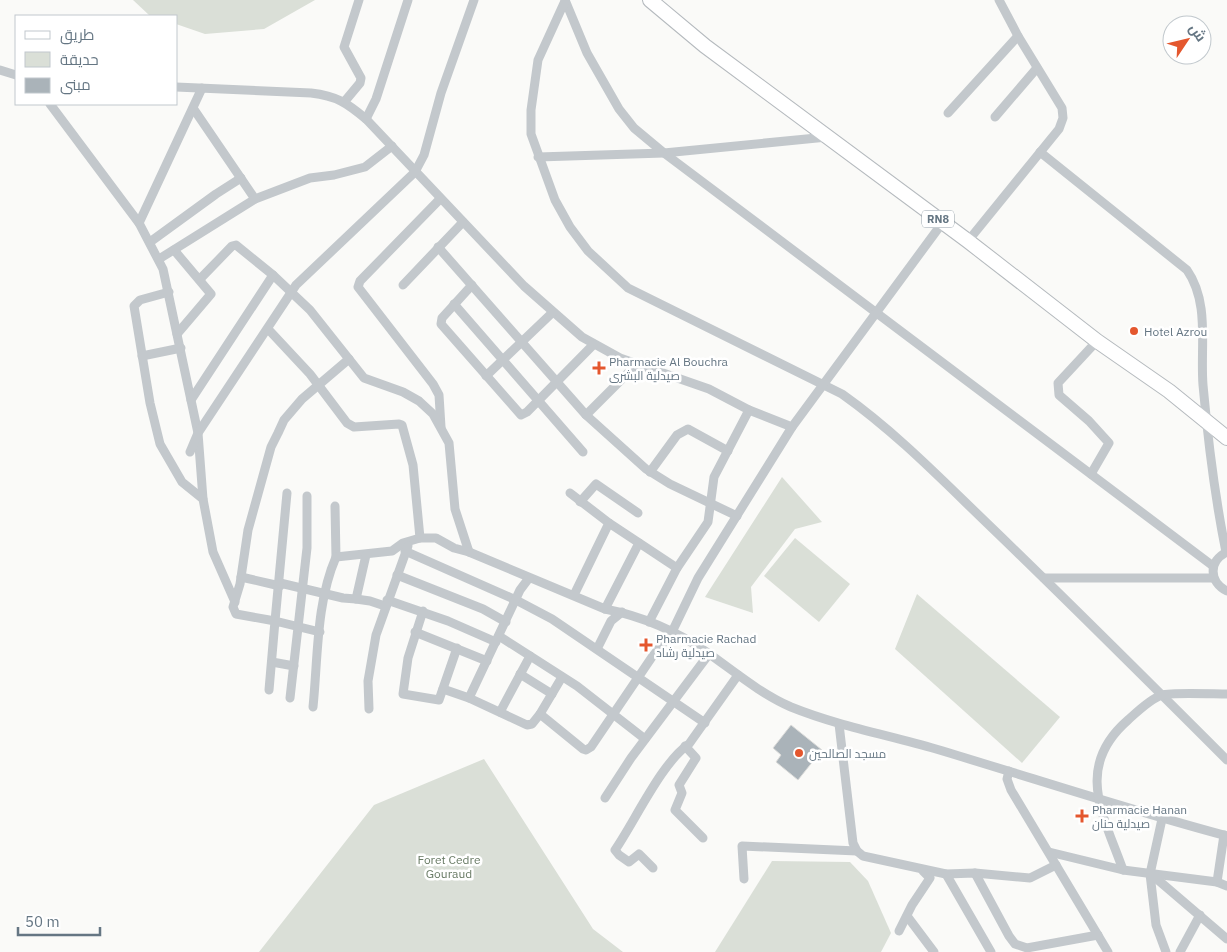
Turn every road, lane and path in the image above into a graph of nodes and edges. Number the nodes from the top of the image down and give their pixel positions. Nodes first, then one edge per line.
1 (360, 0) edge
2 (408, 0) edge
3 (474, 0) edge
4 (650, 0) edge
5 (999, 0) edge
6 (565, 1) edge
7 (1018, 36) junction
8 (1037, 68) junction
9 (0, 70) edge
10 (15, 74) edge
11 (178, 87) edge
12 (202, 88) junction
13 (344, 101) junction
14 (51, 105) edge
15 (193, 108) junction
16 (948, 113) dead end
17 (995, 117) dead end
18 (366, 119) junction
19 (828, 137) junction
20 (392, 146) junction
21 (1040, 152) junction
22 (664, 153) junction
23 (538, 157) junction
24 (415, 172) junction
25 (241, 178) junction
26 (440, 198) junction
27 (254, 199) junction
28 (463, 222) junction
29 (943, 222) junction
30 (139, 223) junction
31 (968, 240) junction
32 (150, 242) junction
33 (438, 247) junction
34 (174, 250) junction
35 (159, 259) junction
36 (273, 275) junction
37 (200, 279) junction
38 (403, 285) dead end
39 (472, 285) junction
40 (169, 292) junction
41 (292, 292) junction
42 (454, 304) junction
43 (553, 312) junction
44 (878, 313) junction
45 (268, 329) junction
46 (177, 334) junction
47 (1097, 341) junction
48 (522, 342) junction
49 (593, 345) junction
50 (180, 348) junction
51 (142, 356) junction
52 (349, 359) junction
53 (503, 360) junction
54 (637, 364) junction
55 (486, 376) junction
56 (557, 382) junction
57 (318, 384) junction
58 (822, 385) junction
59 (191, 400) junction
60 (539, 401) junction
61 (749, 410) junction
62 (586, 416) junction
63 (1207, 422) junction
64 (792, 427) junction
65 (441, 428) junction
66 (198, 433) junction
67 (1227, 438) edge
68 (728, 451) junction
69 (190, 452) dead end
70 (583, 452) dead end
71 (650, 472) junction
72 (1091, 474) junction
73 (287, 493) dead end
74 (570, 494) dead end
75 (307, 496) dead end
76 (203, 499) junction
77 (580, 502) junction
78 (710, 503) junction
79 (335, 506) dead end
80 (638, 513) dead end
81 (737, 516) junction
82 (609, 523) junction
83 (416, 538) junction
84 (639, 544) junction
85 (405, 551) junction
86 (469, 552) junction
87 (1227, 552) edge
88 (366, 555) junction
89 (336, 557) junction
90 (1213, 566) junction
91 (677, 568) junction
92 (397, 575) junction
93 (241, 577) junction
94 (529, 578) junction
95 (1044, 578) junction
96 (1214, 578) junction
97 (280, 585) junction
98 (302, 589) junction
99 (1227, 591) edge
100 (324, 594) junction
101 (574, 595) junction
102 (356, 599) junction
103 (516, 600) junction
104 (235, 602) junction
105 (386, 603) junction
106 (605, 609) junction
107 (423, 611) junction
108 (622, 612) junction
109 (276, 621) junction
110 (506, 622) junction
111 (649, 622) junction
112 (298, 628) junction
113 (320, 632) junction
114 (415, 632) junction
115 (672, 632) junction
116 (498, 639) junction
117 (457, 648) junction
118 (597, 649) junction
119 (709, 654) junction
120 (530, 656) junction
121 (487, 661) junction
122 (272, 662) junction
123 (294, 666) junction
124 (520, 674) junction
125 (738, 674) junction
126 (562, 677) junction
127 (640, 678) junction
128 (443, 689) junction
129 (269, 690) dead end
130 (552, 694) junction
131 (1227, 694) edge
132 (1162, 695) junction
133 (290, 698) dead end
134 (469, 698) junction
135 (673, 700) junction
136 (313, 708) dead end
137 (369, 709) dead end
138 (500, 712) junction
139 (540, 714) junction
140 (614, 715) junction
141 (705, 723) junction
142 (839, 724) junction
143 (645, 739) junction
144 (685, 746) junction
145 (1227, 760) edge
146 (1009, 771) junction
147 (605, 798) dead end
148 (1099, 800) junction
149 (1162, 819) junction
150 (1225, 836) edge
151 (703, 838) dead end
152 (856, 851) junction
153 (1049, 852) junction
154 (1056, 865) junction
155 (653, 868) dead end
156 (922, 870) junction
157 (1123, 870) junction
158 (976, 873) junction
159 (946, 874) junction
160 (1150, 874) junction
161 (744, 880) dead end
162 (1217, 882) junction
163 (1227, 886) edge
164 (1200, 915) junction
165 (907, 916) junction
166 (899, 931) dead end
167 (1098, 935) junction
168 (1227, 940) edge
169 (934, 952) edge
170 (991, 952) edge
171 (1108, 952) edge
172 (1166, 952) edge
173 (1180, 952) edge

1 - 13 street
2 - 18 street
3 - 24 street
4 - 19 main road, RN8
5 - 7 street
6 - 22 street
6 - 23 street
7 - 8 street
7 - 16 street
8 - 17 street
8 - 21 street
9 - 10 street
11 - 12 street
12 - 13 street
12 - 15 street
13 - 18 street
14 - 30 street
15 - 25 street
15 - 30 street
18 - 20 street
19 - 22 street
19 - 29 main road, RN8
20 - 24 street
20 - 27 street
21 - 31 street
21 - 63 street
22 - 23 street
22 - 44 street
23 - 58 street
24 - 26 street
24 - 41 street
25 - 27 street
25 - 32 street
26 - 28 street
26 - 65 street
27 - 34 street
28 - 33 street
28 - 43 street
29 - 31 main road, RN8
29 - 44 street
30 - 32 street
31 - 47 main road, RN8
32 - 35 street
33 - 38 street
33 - 39 street
34 - 35 street
34 - 37 street
35 - 40 street
36 - 37 street
36 - 41 street
36 - 59 street
37 - 46 street
39 - 42 street
39 - 48 street
40 - 46 street
40 - 51 street
41 - 45 street
41 - 52 street
42 - 53 street
42 - 55 street
43 - 48 street
43 - 49 street
44 - 58 street
44 - 72 street
45 - 57 street
45 - 66 street
46 - 50 street
47 - 63 main road, RN8
47 - 72 street
48 - 53 street
48 - 56 street
49 - 54 street
49 - 56 street
50 - 51 street
50 - 59 street
51 - 76 street
52 - 57 street
52 - 65 street
53 - 55 street
53 - 60 street
54 - 61 street
54 - 62 street
55 - 60 street
56 - 60 street
56 - 62 street
57 - 83 street
57 - 93 street
58 - 64 street
58 - 95 street
59 - 66 street
60 - 70 street
61 - 64 street
61 - 68 street
62 - 71 street
63 - 67 main road, RN8
63 - 87 street
64 - 81 street
65 - 86 street
66 - 69 street
66 - 76 street
68 - 71 street
68 - 78 street
71 - 78 street
72 - 90 street
73 - 97 street
74 - 77 street
75 - 98 street
76 - 104 street
77 - 80 street
77 - 82 street
78 - 81 street
78 - 91 street
79 - 89 street
81 - 115 street
82 - 84 street
82 - 101 street
83 - 85 street
83 - 86 street
83 - 88 street
84 - 91 street
84 - 106 street
85 - 92 street
85 - 103 street
86 - 94 street
87 - 90 street
88 - 89 street
88 - 102 street
89 - 100 street
90 - 96 street
91 - 111 street
92 - 105 street
92 - 110 street
93 - 97 street
93 - 104 street
94 - 101 street
94 - 103 street
95 - 96 street
95 - 132 street
96 - 99 street
97 - 98 street
97 - 109 street
98 - 100 street
98 - 112 street
100 - 102 street
100 - 113 street
101 - 106 street
102 - 105 street
103 - 110 street
103 - 118 street
104 - 109 street
105 - 107 street
105 - 137 street
106 - 108 street
107 - 114 street
107 - 116 street
108 - 111 street
108 - 118 street
109 - 112 street
109 - 122 street
110 - 116 street
111 - 115 street
112 - 113 street
112 - 123 street
113 - 136 street
114 - 117 street
114 - 128 street
115 - 119 street
115 - 127 street
116 - 120 street
116 - 121 street
117 - 121 street
117 - 128 street
118 - 127 street
119 - 125 street
119 - 135 street
120 - 124 street
120 - 126 street
121 - 134 street
122 - 123 street
122 - 129 street
123 - 133 street
124 - 130 street
124 - 138 street
125 - 141 street
125 - 142 street
126 - 130 street
126 - 140 street
127 - 135 street
127 - 140 street
128 - 134 street
130 - 139 street
131 - 132 street
132 - 145 street
132 - 148 street
134 - 138 street
135 - 141 street
135 - 143 street
138 - 139 street
139 - 140 street
140 - 143 street
141 - 144 street
142 - 146 street
142 - 152 street
143 - 147 street
144 - 151 street
144 - 155 street
146 - 148 street
146 - 153 street
148 - 149 street
148 - 157 street
149 - 150 street
149 - 160 street
150 - 162 street
152 - 156 street
152 - 161 street
153 - 154 street
153 - 157 street
154 - 158 street
154 - 167 street
156 - 159 street
156 - 165 street
157 - 160 street
158 - 159 street
158 - 167 street
159 - 170 street
160 - 162 street
160 - 164 street
160 - 172 street
162 - 163 street
164 - 168 street
164 - 173 street
165 - 166 street
165 - 169 street
167 - 171 street

